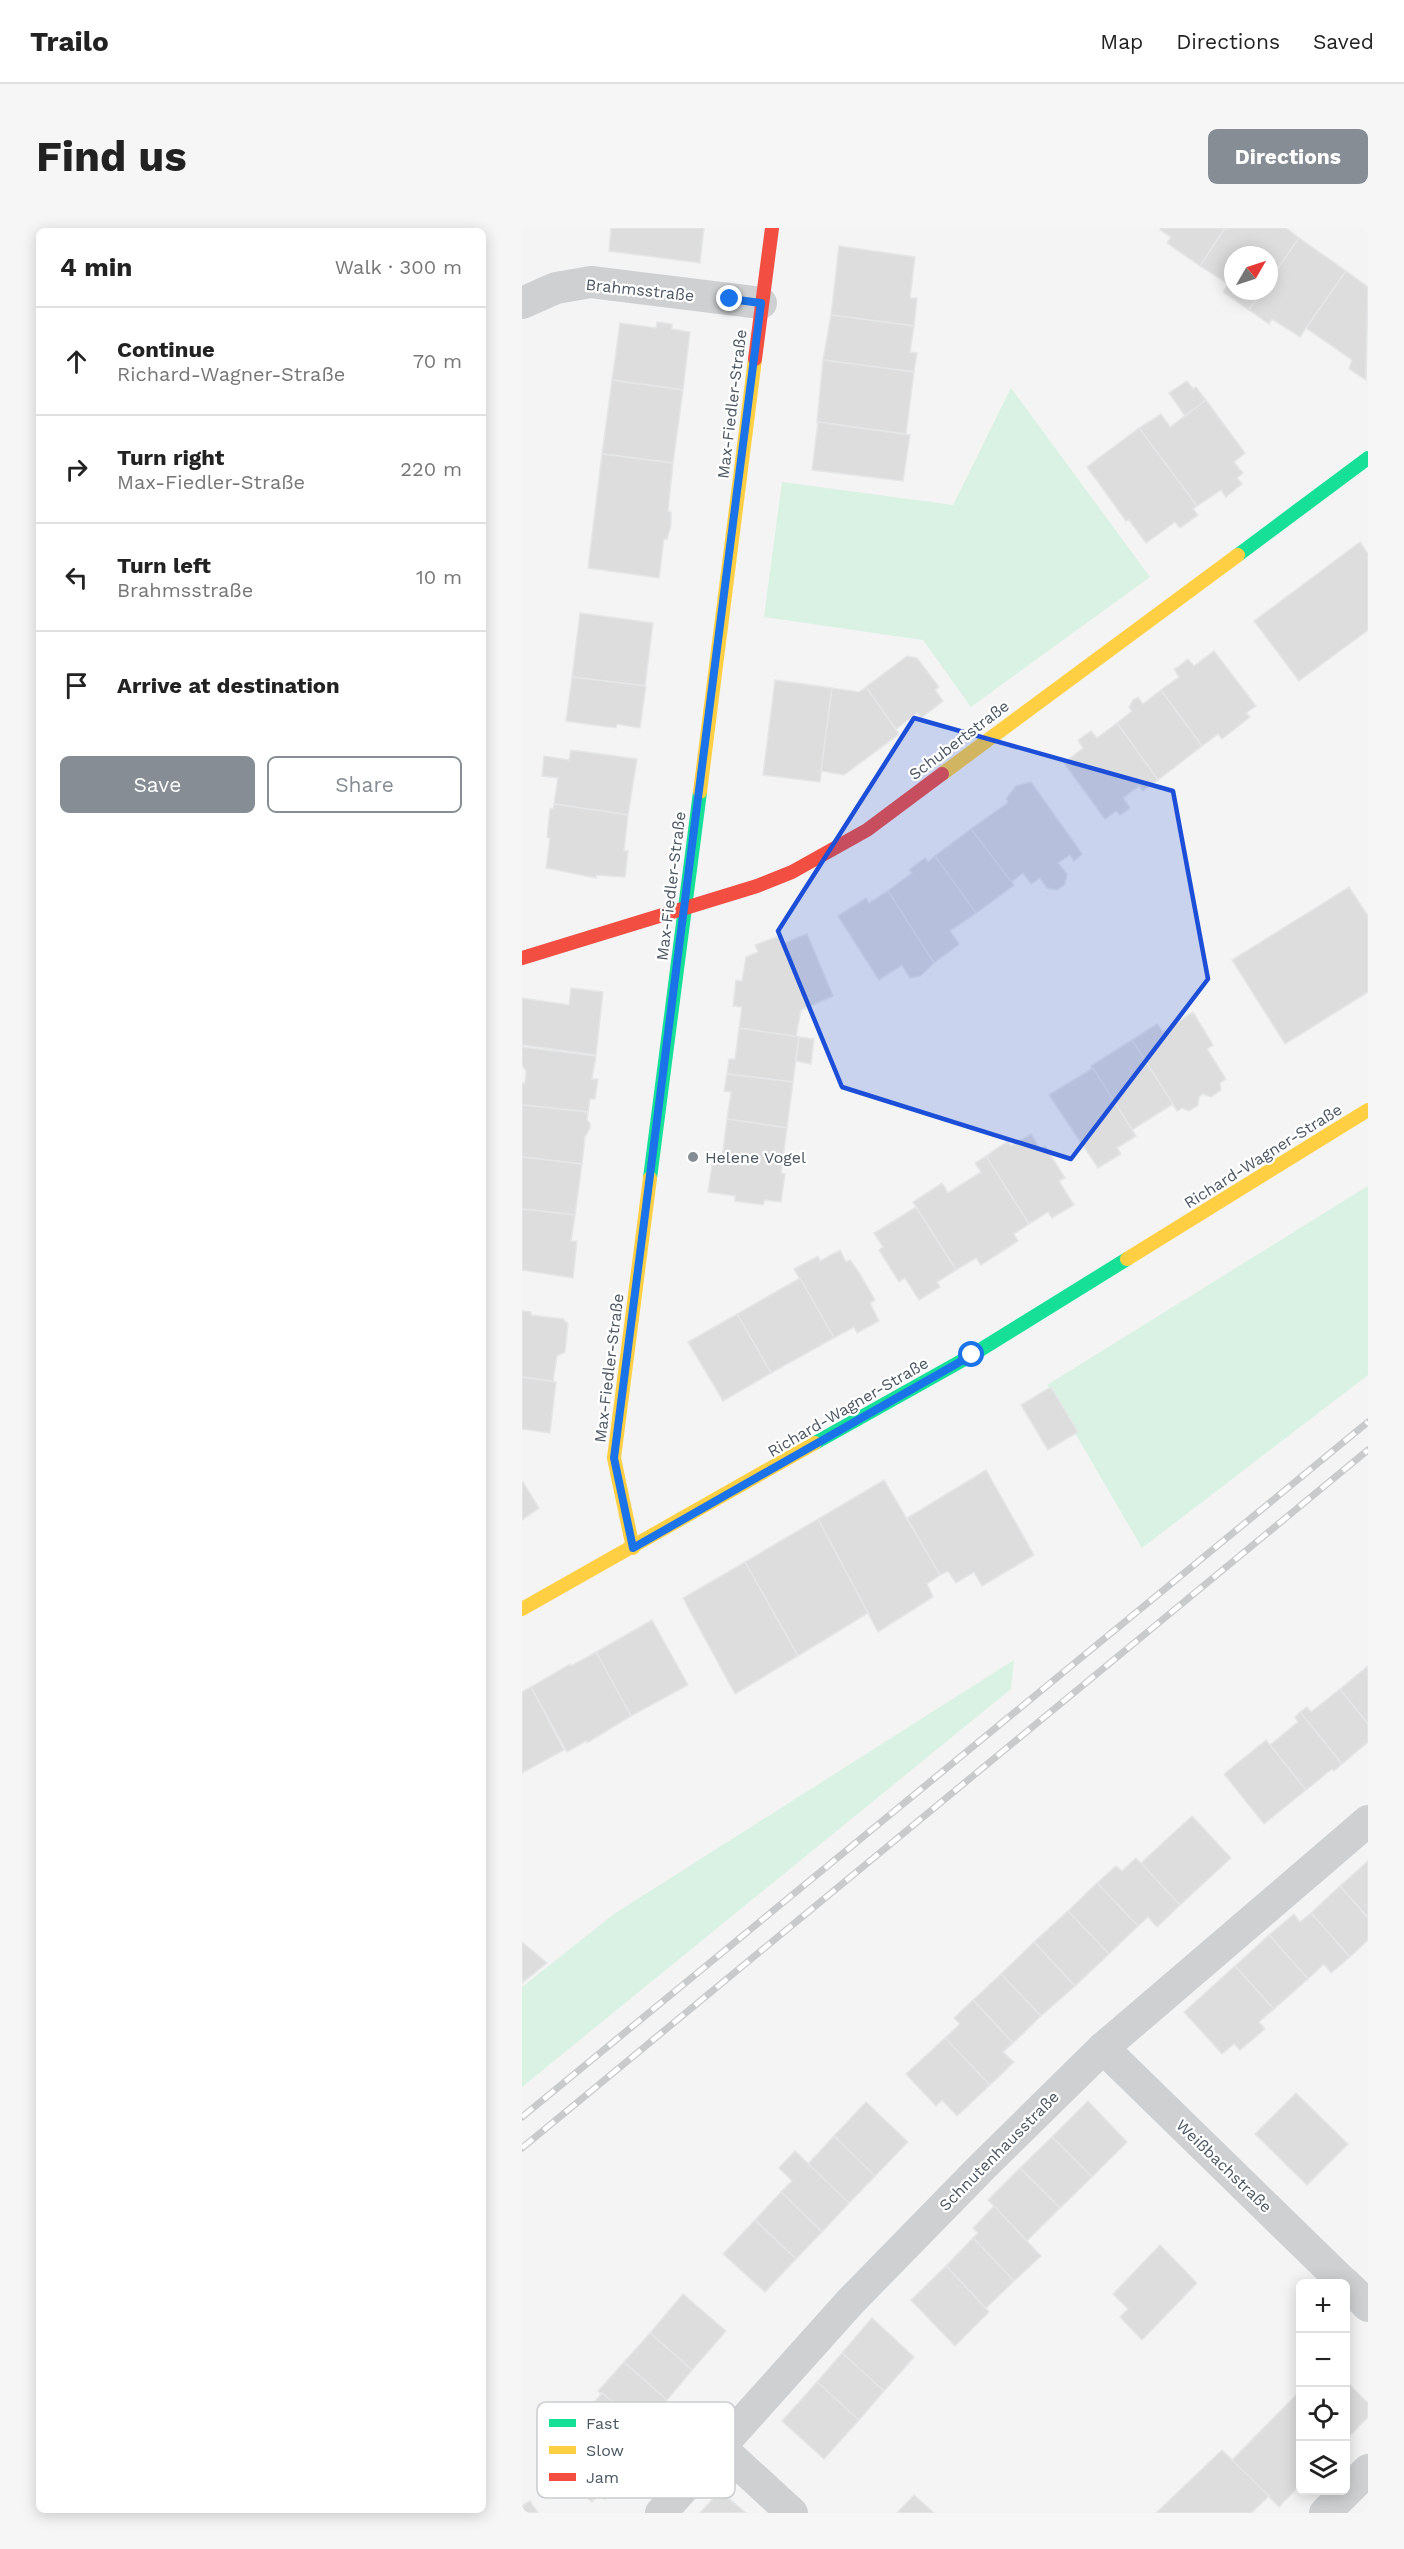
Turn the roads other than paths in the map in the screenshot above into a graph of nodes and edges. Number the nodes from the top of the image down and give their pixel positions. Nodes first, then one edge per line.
1 (772, 228) edge
2 (522, 303) edge
3 (761, 303) junction
4 (1368, 458) edge
5 (685, 910) junction
6 (522, 958) edge
7 (1368, 1110) edge
8 (633, 1548) junction
9 (522, 1609) edge
10 (1368, 1821) edge
11 (1103, 2048) junction
12 (1340, 2279) edge
13 (1350, 2289) edge
14 (1368, 2306) edge
15 (735, 2432) edge
16 (735, 2461) edge
17 (1368, 2470) edge
18 (675, 2498) edge
19 (661, 2513) edge
20 (792, 2513) edge
21 (1325, 2513) edge

1 - 3 street, Max-Fiedler-Straße
2 - 3 street, Brahmsstraße
3 - 5 street, Max-Fiedler-Straße
4 - 5 street, Schubertstraße
5 - 6 street, Schubertstraße
5 - 8 street, Max-Fiedler-Straße
7 - 8 street, Richard-Wagner-Straße
8 - 9 street, Richard-Wagner-Straße
10 - 11 street, Schnutenhausstraße
11 - 12 street, Weißbachstraße
11 - 15 street, Schnutenhausstraße
13 - 14 street, Weißbachstraße
16 - 20 street
17 - 21 street
18 - 19 street, Schnutenhausstraße

